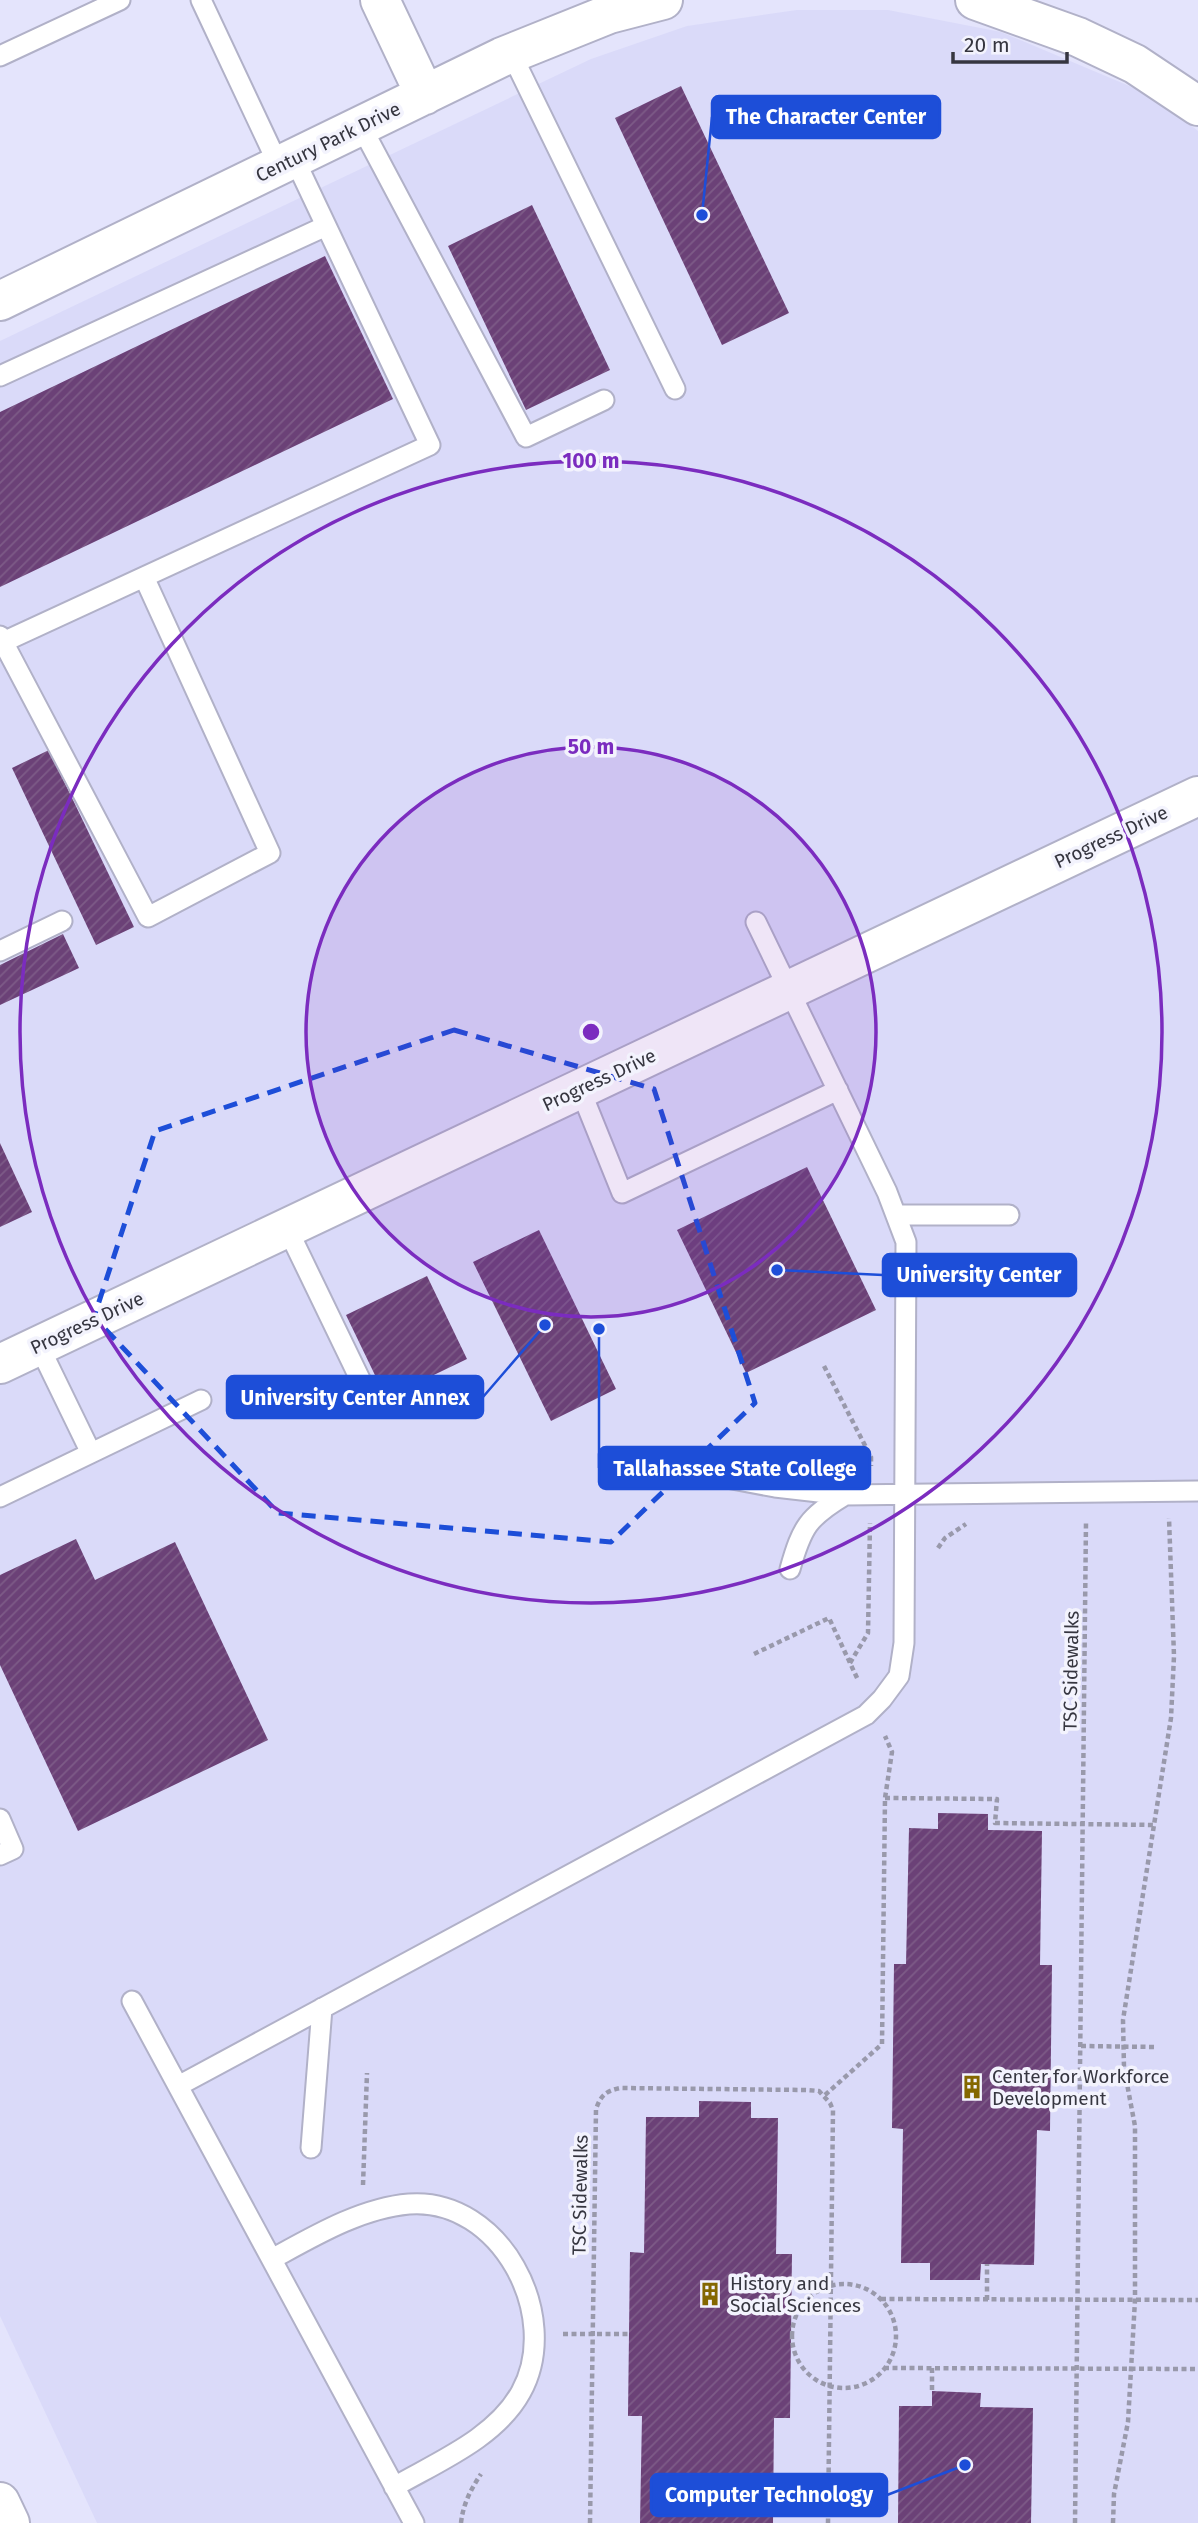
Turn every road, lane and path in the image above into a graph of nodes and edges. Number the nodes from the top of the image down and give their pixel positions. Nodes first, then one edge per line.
1 (120, 0) edge
2 (201, 0) edge
3 (380, 0) edge
4 (663, 0) edge
5 (975, 0) edge
6 (511, 53) junction
7 (0, 56) edge
8 (425, 95) junction
9 (1198, 106) edge
10 (361, 126) junction
11 (286, 162) junction
12 (326, 226) junction
13 (0, 301) edge
14 (0, 376) edge
15 (675, 389) dead end
16 (604, 400) dead end
17 (144, 577) junction
18 (2, 639) edge
19 (1198, 796) edge
20 (61, 921) dead end
21 (756, 922) dead end
22 (0, 951) edge
23 (789, 990) junction
24 (580, 1089) junction
25 (838, 1090) junction
26 (1009, 1215) dead end
27 (896, 1216) junction
28 (287, 1228) junction
29 (39, 1346) junction
30 (0, 1364) edge
31 (824, 1366) dead end
32 (201, 1400) dead end
33 (373, 1406) dead end
34 (91, 1453) junction
35 (727, 1478) dead end
36 (1198, 1492) edge
37 (905, 1494) junction
38 (845, 1495) junction
39 (871, 1495) junction
40 (0, 1497) edge
41 (1169, 1517) dead end
42 (1087, 1518) dead end
43 (790, 1569) dead end
44 (754, 1654) dead end
45 (850, 1663) junction
46 (873, 1709) junction
47 (885, 1798) junction
48 (0, 1819) edge
49 (1083, 1825) junction
50 (1155, 1825) junction
51 (0, 1856) edge
52 (132, 2001) dead end
53 (321, 2008) junction
54 (1081, 2046) junction
55 (1124, 2047) junction
56 (1156, 2047) dead end
57 (367, 2074) dead end
58 (178, 2085) junction
59 (825, 2095) junction
60 (312, 2147) dead end
61 (374, 2183) dead end
62 (272, 2259) junction
63 (987, 2264) dead end
64 (831, 2285) junction
65 (881, 2299) junction
66 (987, 2300) junction
67 (1078, 2300) junction
68 (1135, 2300) junction
69 (1198, 2300) edge
70 (562, 2323) dead end
71 (592, 2334) junction
72 (629, 2334) dead end
73 (883, 2368) junction
74 (932, 2368) junction
75 (1077, 2368) junction
76 (1132, 2368) junction
77 (1198, 2369) edge
78 (830, 2385) junction
79 (932, 2392) dead end
80 (483, 2470) dead end
81 (394, 2487) junction
82 (0, 2502) edge
83 (10, 2523) edge
84 (414, 2523) edge
85 (461, 2523) edge
86 (590, 2523) edge
87 (828, 2523) edge
88 (1075, 2523) edge
89 (1113, 2523) edge

1 - 7 lane
2 - 11 lane
3 - 8 street
4 - 6 street, Century Park Drive
5 - 9 street
6 - 8 street, Century Park Drive
6 - 15 lane
8 - 10 street, Century Park Drive
10 - 11 street, Century Park Drive
10 - 16 lane
11 - 12 lane
11 - 13 street, Century Park Drive
12 - 14 lane
12 - 17 lane
17 - 18 lane
17 - 18 lane
19 - 23 street, Progress Drive
20 - 22 lane
21 - 23 lane
23 - 24 street, Progress Drive
23 - 25 lane
24 - 25 lane
24 - 28 street, Progress Drive
25 - 27 lane
26 - 27 lane
27 - 37 lane
28 - 29 street, Progress Drive
28 - 33 lane
29 - 30 street, Progress Drive
29 - 34 lane
31 - 39 path
32 - 34 lane
34 - 40 lane
35 - 38 lane
36 - 37 lane
37 - 39 lane
37 - 46 lane
38 - 39 lane
38 - 43 lane
39 - 45 path
41 - 50 path
42 - 49 path, TSC Sidewalks
44 - 45 path
45 - 46 path
46 - 47 path
46 - 53 lane
47 - 49 path
47 - 59 path
48 - 51 lane
49 - 50 path
49 - 54 path, TSC Sidewalks
50 - 55 path
52 - 58 lane
53 - 58 lane
53 - 60 lane
54 - 55 path
54 - 67 path, TSC Sidewalks
55 - 56 path
55 - 68 path
57 - 61 path
58 - 62 lane
59 - 64 path
59 - 71 path, TSC Sidewalks
62 - 81 lane
62 - 81 lane
63 - 66 path
64 - 65 path
64 - 78 path
64 - 78 path
65 - 66 path
65 - 73 path
66 - 67 path
67 - 68 path
67 - 75 path, TSC Sidewalks
68 - 69 path
68 - 76 path
70 - 71 path
71 - 72 path
71 - 86 path, TSC Sidewalks
73 - 74 path
73 - 78 path
74 - 75 path
74 - 79 path
75 - 76 path
75 - 88 path, TSC Sidewalks
76 - 77 path
76 - 89 path
78 - 87 path
80 - 85 path
81 - 84 lane
82 - 83 street

